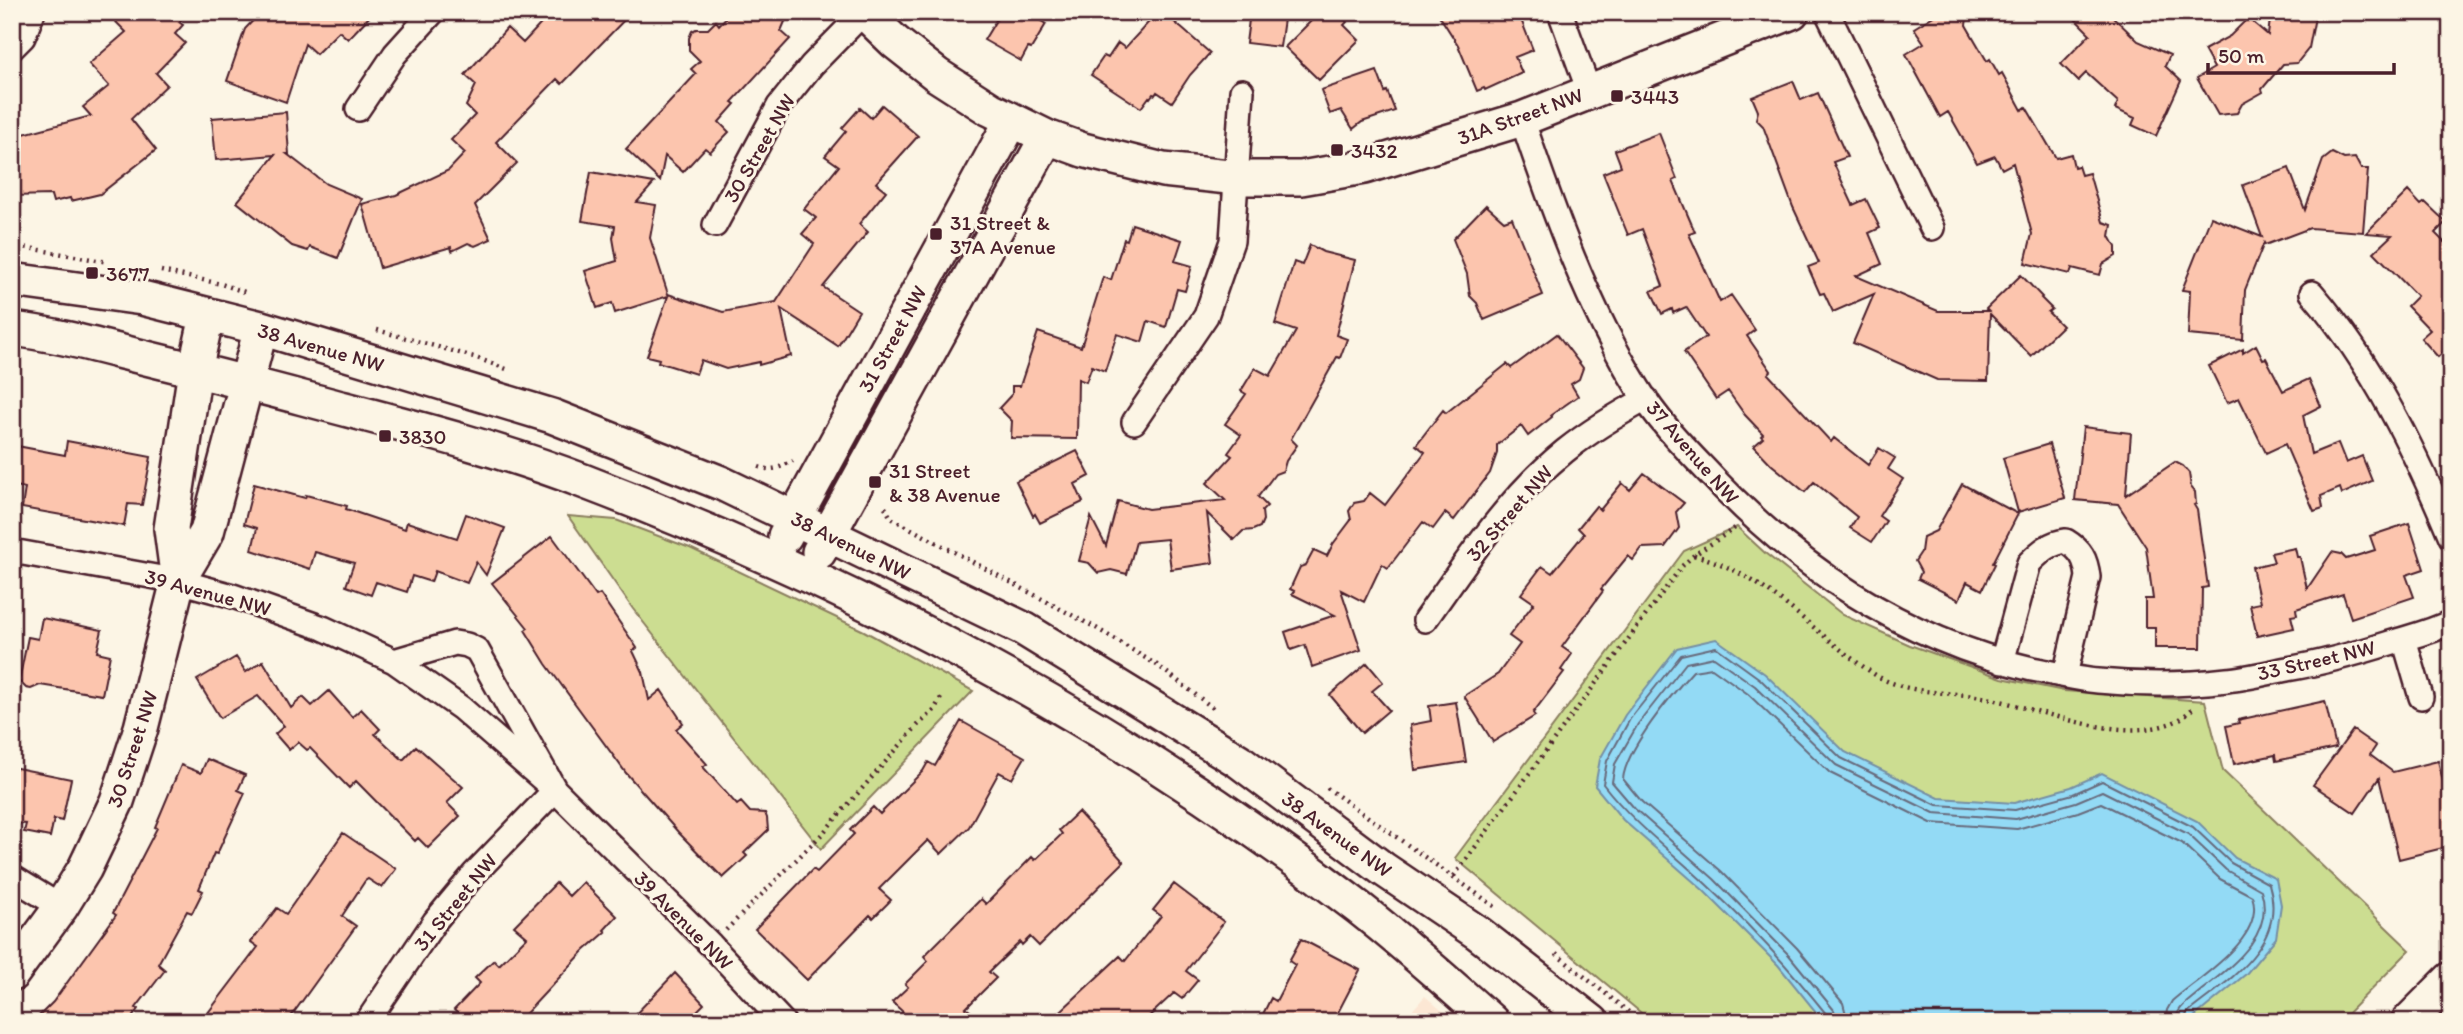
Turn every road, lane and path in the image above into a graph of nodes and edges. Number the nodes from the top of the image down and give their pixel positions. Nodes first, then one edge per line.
1 (33, 12) edge
2 (433, 12) edge
3 (864, 12) edge
4 (1560, 12) edge
5 (1792, 12) edge
6 (1827, 12) edge
7 (13, 48) edge
8 (1242, 91) dead end
9 (1589, 91) junction
10 (358, 109) dead end
11 (1522, 119) junction
12 (1012, 120) junction
13 (1047, 137) junction
14 (1238, 178) junction
15 (715, 225) dead end
16 (1932, 228) dead end
17 (12, 280) edge
18 (2312, 293) dead end
19 (207, 316) junction
20 (261, 328) junction
21 (12, 329) edge
22 (195, 370) junction
23 (246, 382) junction
24 (1646, 399) junction
25 (1134, 422) dead end
26 (1751, 516) junction
27 (795, 519) junction
28 (829, 535) junction
29 (2451, 537) edge
30 (12, 551) edge
31 (773, 559) junction
32 (807, 575) junction
33 (178, 581) junction
34 (1425, 621) dead end
35 (2451, 622) edge
36 (2404, 639) junction
37 (394, 661) junction
38 (2002, 662) junction
39 (2065, 675) junction
40 (2227, 680) joint
41 (942, 696) dead end
42 (2421, 697) dead end
43 (555, 790) junction
44 (1454, 876) dead end
45 (12, 877) edge
46 (61, 907) junction
47 (710, 945) junction
48 (16, 962) edge
49 (2451, 979) edge
50 (771, 1018) edge
51 (367, 1022) edge
52 (1492, 1022) edge
53 (1592, 1022) edge
54 (2408, 1022) edge

1 - 7 street
2 - 10 street
3 - 12 main road, 31A Street NW
3 - 15 street, 30 Street NW
4 - 9 street
5 - 9 main road, 31A Street NW
6 - 16 street
8 - 14 street
9 - 11 main road, 31A Street NW
11 - 14 main road, 31A Street NW
11 - 24 street, 37 Avenue NW
12 - 13 main road, 31A Street NW
12 - 27 main road, 31 Street NW
13 - 14 main road, 31A Street NW
13 - 28 main road, 31 Street NW
14 - 25 street
17 - 19 main road, 38 Avenue NW
18 - 29 street
19 - 20 main road, 38 Avenue NW
19 - 22 main road, 30 Street NW
20 - 23 main road, 30 Street NW
20 - 27 main road, 38 Avenue NW
21 - 22 main road
22 - 23 main road
22 - 33 main road, 30 Street NW
23 - 31 main road
23 - 33 main road, 30 Street NW
24 - 26 street, 37 Avenue NW
24 - 34 street, 32 Street NW
26 - 38 street, 37 Avenue NW
26 - 44 path
27 - 28 main road, 38 Avenue NW
27 - 31 main road, 31 Street NW
28 - 32 main road, 31 Street NW
28 - 53 main road, 38 Avenue NW
30 - 33 street, 39 Avenue NW
31 - 32 main road
32 - 52 main road
33 - 37 street, 39 Avenue NW
33 - 46 main road, 30 Street NW
35 - 36 street, 33 Street NW
36 - 40 street, 33 Street NW
36 - 42 street, 33 Street NW
37 - 43 street, 39 Avenue NW
37 - 43 street, 39 Avenue NW
38 - 39 street, 37 Avenue NW
38 - 39 street
39 - 40 street, 37 Avenue NW
41 - 47 path
43 - 47 street, 39 Avenue NW
43 - 51 street, 31 Street NW
45 - 46 street
46 - 48 main road, 30 Street NW
47 - 50 street, 39 Avenue NW
49 - 54 main road

